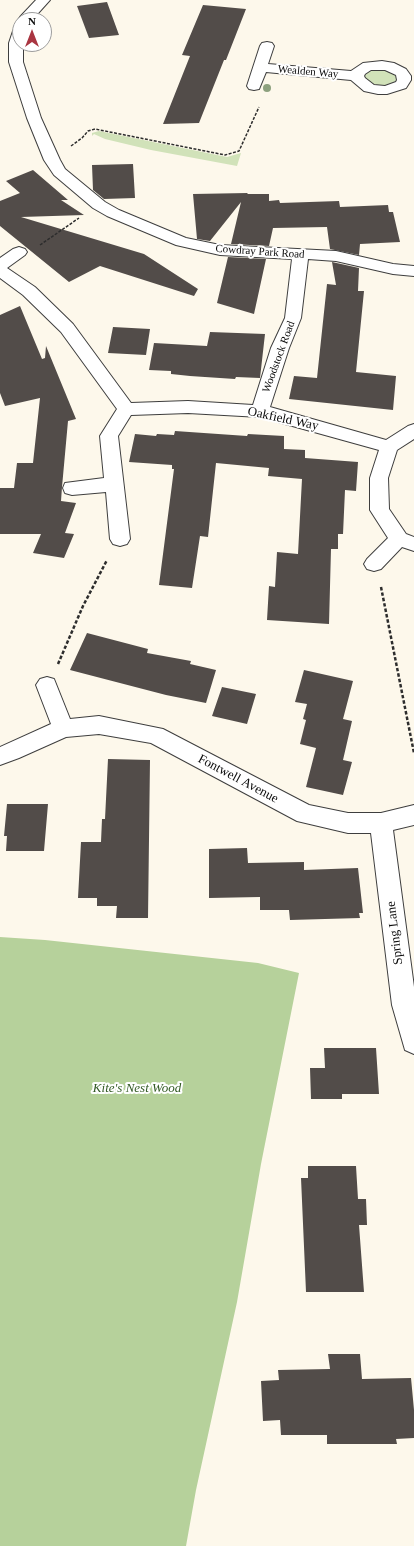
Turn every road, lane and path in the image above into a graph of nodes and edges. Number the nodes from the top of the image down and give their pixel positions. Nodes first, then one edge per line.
1 (43, 0) edge
2 (32, 12) edge
3 (267, 46) dead end
4 (16, 52) edge
5 (260, 67) junction
6 (357, 76) junction
7 (409, 81) edge
8 (254, 86) joint
9 (52, 160) junction
10 (99, 204) junction
11 (19, 252) joint
12 (300, 255) junction
13 (0, 265) edge
14 (0, 270) edge
15 (414, 271) edge
16 (126, 409) junction
17 (260, 411) junction
18 (414, 430) edge
19 (389, 447) junction
20 (114, 484) junction
21 (72, 488) dead end
22 (120, 539) joint
23 (406, 541) edge
24 (374, 564) joint
25 (47, 685) joint
26 (63, 728) junction
27 (414, 753) edge
28 (0, 756) edge
29 (414, 815) edge
30 (381, 822) junction
31 (414, 1042) edge

1 - 2 street
3 - 5 street, Wealden Way
4 - 9 street, Cowdray Park Road
5 - 6 street, Wealden Way
5 - 8 street, Wealden Way
6 - 7 street, Wealden Way
6 - 7 street, Wealden Way
8 - 9 path
9 - 10 street, Cowdray Park Road
10 - 11 path
10 - 12 street, Cowdray Park Road
11 - 13 street
12 - 15 street, Cowdray Park Road
12 - 17 street, Woodstock Road
14 - 16 street
16 - 17 street, Oakfield Way
16 - 20 street
17 - 19 street, Oakfield Way
18 - 19 street
19 - 23 street
20 - 21 street
20 - 22 street
22 - 25 path
23 - 24 street
24 - 27 path
25 - 26 street
26 - 28 street, Fontwell Avenue
26 - 30 street, Fontwell Avenue
29 - 30 street, Fontwell Avenue
30 - 31 street, Spring Lane

